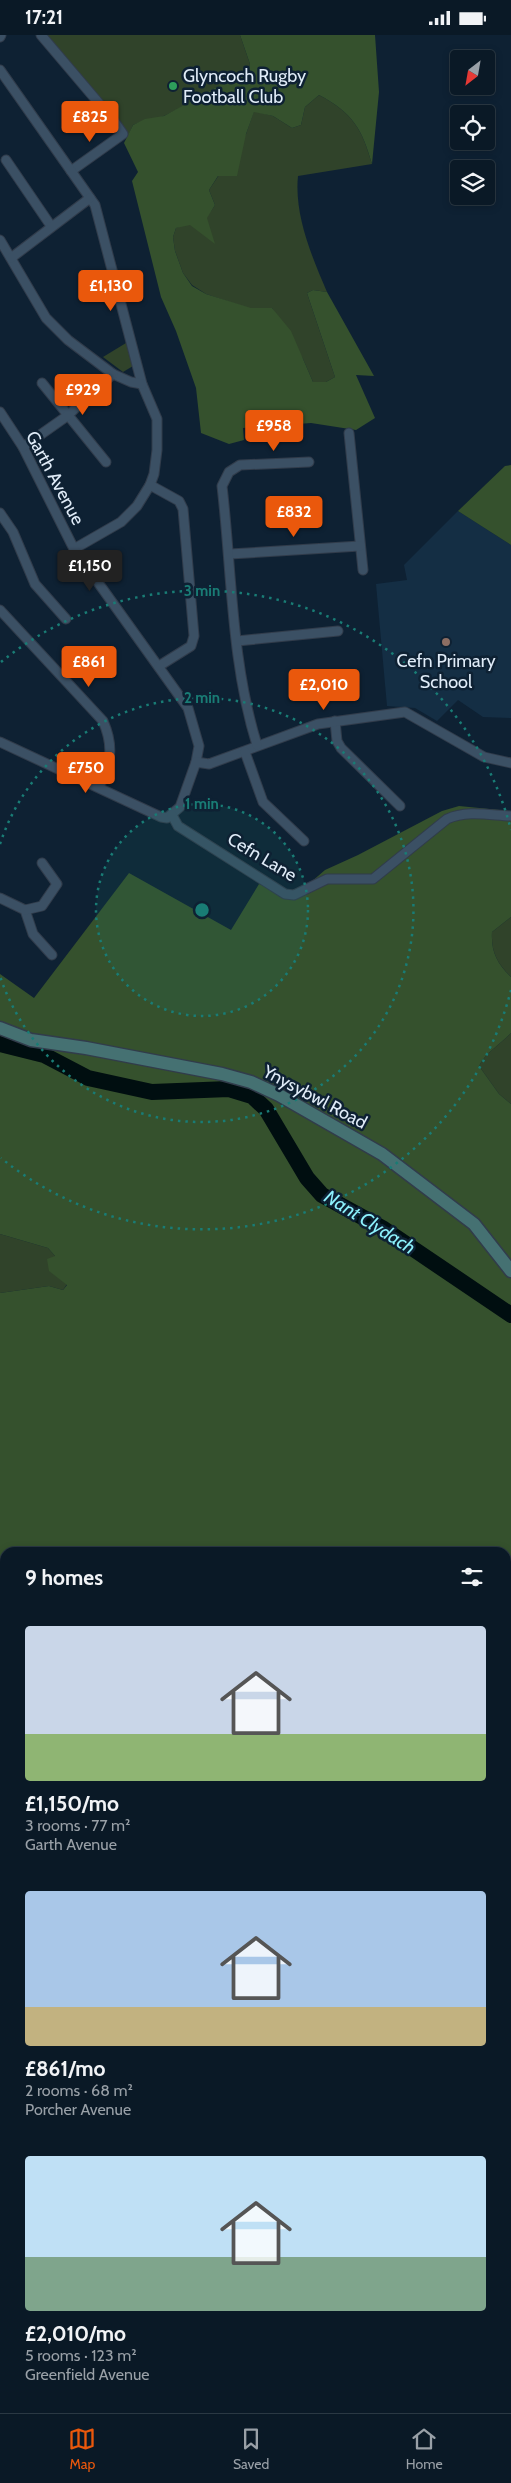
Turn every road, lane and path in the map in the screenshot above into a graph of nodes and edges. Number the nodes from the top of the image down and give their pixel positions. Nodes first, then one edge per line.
1 (41, 35) edge
2 (0, 70) edge
3 (6, 160) dead end
4 (71, 171) junction
5 (90, 199) junction
6 (52, 226) junction
7 (0, 240) edge
8 (11, 258) junction
9 (113, 374) junction
10 (42, 383) dead end
11 (142, 384) junction
12 (0, 412) edge
13 (67, 415) junction
14 (349, 433) dead end
15 (23, 447) junction
16 (106, 462) dead end
17 (309, 462) dead end
18 (150, 485) junction
19 (0, 513) edge
20 (360, 546) junction
21 (74, 549) junction
22 (230, 554) junction
23 (363, 570) dead end
24 (0, 610) edge
25 (66, 619) dead end
26 (338, 631) dead end
27 (237, 641) junction
28 (159, 666) junction
29 (335, 721) junction
30 (0, 742) edge
31 (257, 745) junction
32 (245, 752) junction
33 (196, 762) junction
34 (511, 763) edge
35 (99, 787) junction
36 (400, 806) dead end
37 (172, 815) junction
38 (511, 816) edge
39 (304, 841) dead end
40 (42, 863) dead end
41 (0, 899) edge
42 (25, 911) junction
43 (52, 955) dead end
44 (0, 1028) edge
45 (511, 1271) edge

1 - 4 street
2 - 4 street
3 - 6 street
4 - 5 street
5 - 6 street
5 - 11 street
6 - 8 street
7 - 8 street
8 - 9 street
9 - 11 street
9 - 13 street
10 - 13 street
11 - 18 street
12 - 15 street, Garth Avenue
13 - 15 street
13 - 16 street
14 - 20 street
15 - 21 street, Garth Avenue
17 - 22 street
18 - 21 street
18 - 28 street
19 - 25 street
20 - 22 street
20 - 23 street
21 - 28 street, Garth Avenue
22 - 27 street
24 - 35 street
26 - 27 street
27 - 31 street
28 - 33 street, Garth Avenue
29 - 31 street
29 - 34 street
29 - 36 street
30 - 35 street
31 - 32 street
32 - 33 street
32 - 39 street
33 - 37 street, Garth Avenue
35 - 37 street
37 - 38 street, Cefn Lane
40 - 42 street
41 - 42 street
42 - 43 street
44 - 45 main road, Ynysybwl Road

